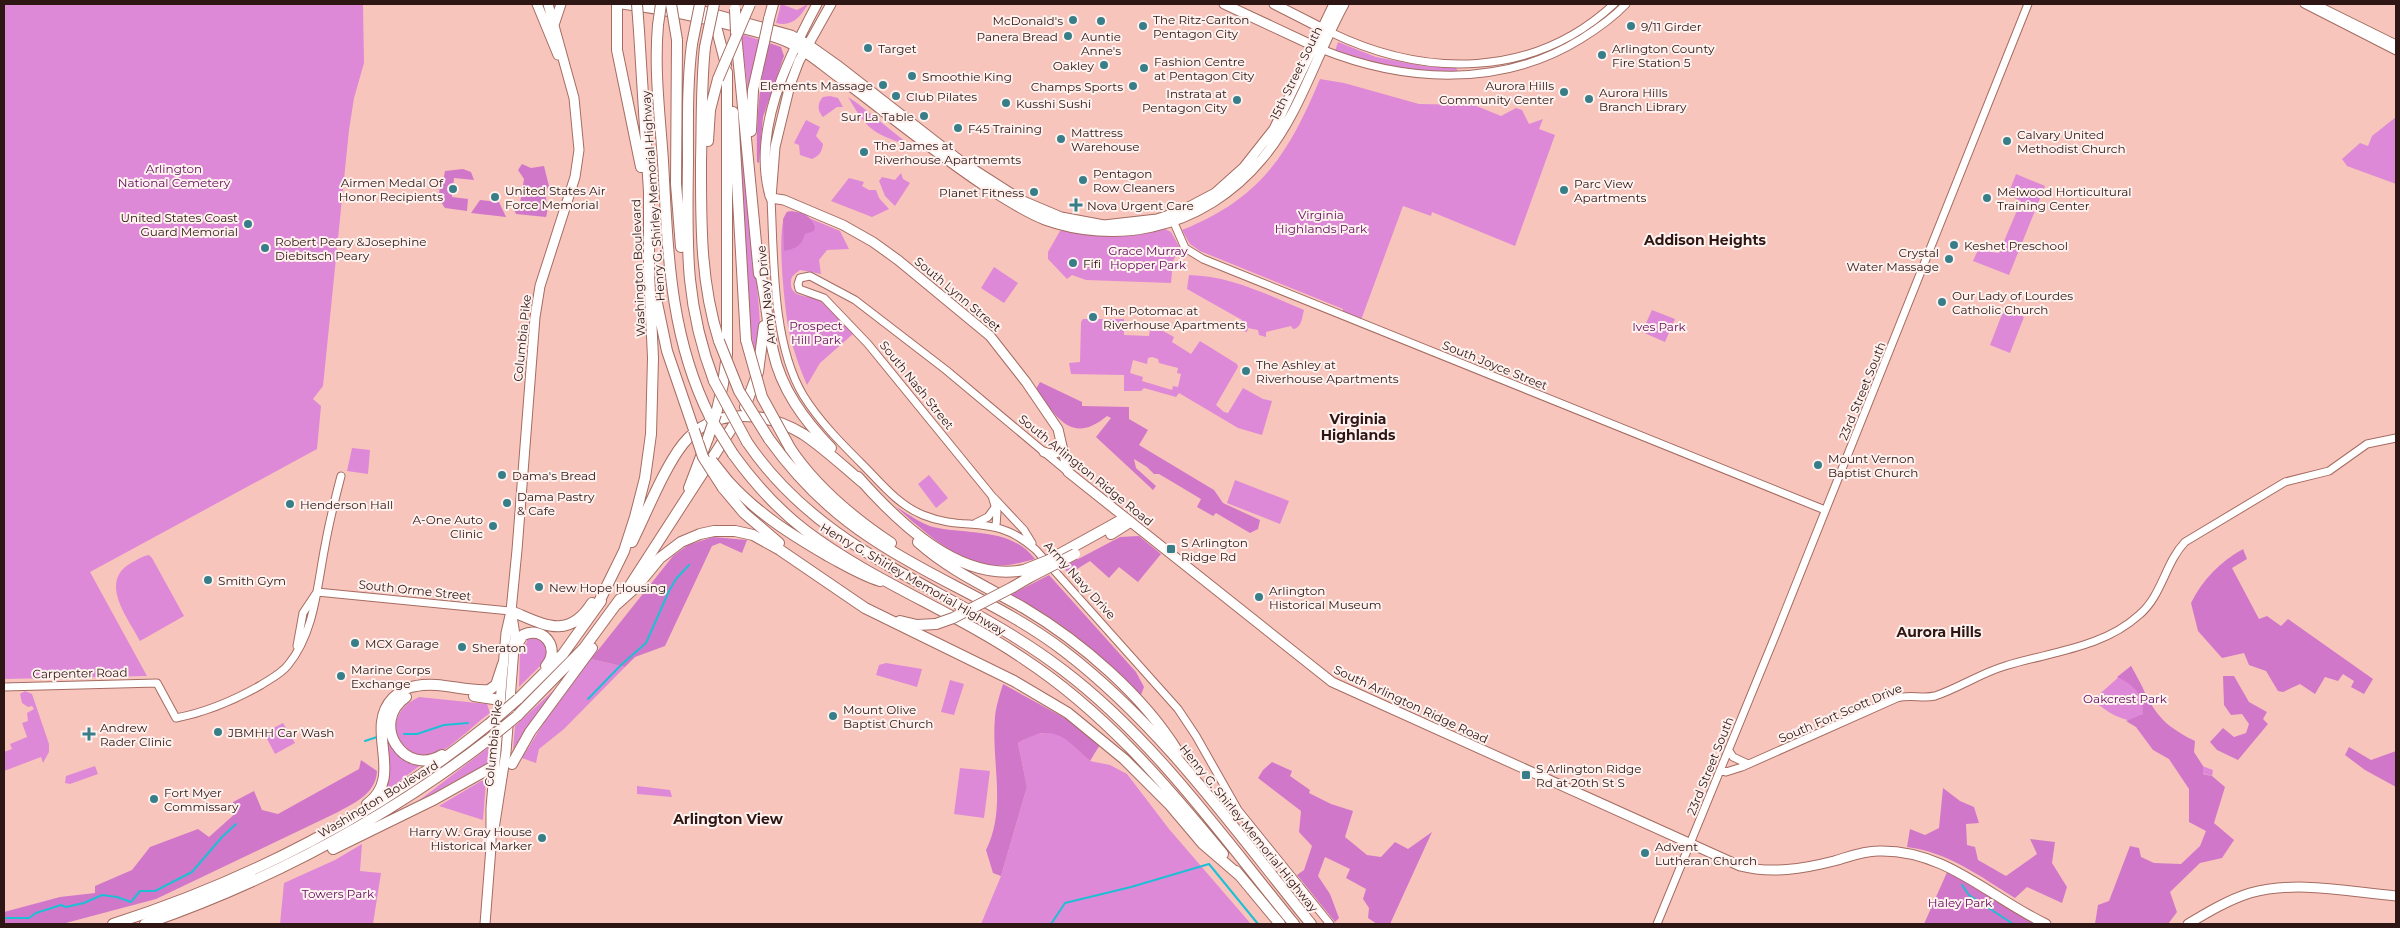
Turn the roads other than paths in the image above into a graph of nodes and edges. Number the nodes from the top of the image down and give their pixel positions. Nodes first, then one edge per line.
1 (537, 4) edge
2 (548, 4) edge
3 (561, 4) edge
4 (618, 4) edge
5 (622, 4) edge
6 (637, 4) edge
7 (660, 4) edge
8 (671, 4) edge
9 (678, 4) edge
10 (700, 4) edge
11 (704, 4) edge
12 (714, 4) edge
13 (750, 4) edge
14 (773, 4) edge
15 (816, 4) edge
16 (831, 4) edge
17 (1225, 4) edge
18 (1274, 4) edge
19 (1334, 4) edge
20 (1344, 4) edge
21 (1614, 4) edge
22 (1626, 4) edge
23 (2028, 4) edge
24 (2304, 4) edge
25 (2315, 4) edge
26 (735, 6) edge
27 (554, 25) junction
28 (1326, 30) junction
29 (797, 42) junction
30 (2396, 44) edge
31 (1312, 45) junction
32 (806, 49) junction
33 (1321, 49) junction
34 (2396, 51) edge
35 (727, 72) junction
36 (566, 74) junction
37 (771, 198) junction
38 (752, 202) junction
39 (701, 212) junction
40 (1172, 218) junction
41 (648, 220) junction
42 (649, 240) junction
43 (759, 268) junction
44 (800, 278) joint
45 (691, 297) junction
46 (713, 416) junction
47 (2396, 438) edge
48 (1061, 442) junction
49 (1044, 452) junction
50 (1068, 472) junction
51 (341, 476) dead end
52 (862, 482) junction
53 (725, 484) junction
54 (992, 496) junction
55 (885, 506) junction
56 (996, 506) junction
57 (1825, 510) junction
58 (675, 519) junction
59 (1128, 520) junction
60 (976, 524) junction
61 (996, 526) junction
62 (631, 529) junction
63 (1036, 550) junction
64 (1027, 573) junction
65 (820, 578) junction
66 (317, 592) junction
67 (909, 592) junction
68 (970, 592) junction
69 (617, 604) junction
70 (857, 604) junction
71 (598, 606) junction
72 (511, 611) junction
73 (604, 623) junction
74 (514, 649) junction
75 (503, 664) junction
76 (4, 686) edge
77 (518, 699) junction
78 (500, 700) junction
79 (1135, 706) junction
80 (489, 724) junction
81 (1729, 751) junction
82 (1748, 764) junction
83 (504, 765) junction
84 (1721, 770) junction
85 (324, 834) junction
86 (1691, 843) junction
87 (491, 847) junction
88 (1239, 875) junction
89 (246, 885) junction
90 (2396, 896) edge
91 (113, 924) edge
92 (145, 924) edge
93 (485, 924) edge
94 (1280, 924) edge
95 (1294, 924) edge
96 (1311, 924) edge
97 (1330, 924) edge
98 (1657, 924) edge
99 (2046, 924) edge
100 (2188, 924) edge

1 - 36 main road, Columbia Pike
2 - 27 main road, Columbia Pike
3 - 27 main road
4 - 41 highway
5 - 29 main road
6 - 41 highway, Washington Boulevard, bridge
7 - 46 highway, Henry G. Shirley Memorial Highway, bridge
8 - 45 highway, bridge
9 - 29 main road
10 - 45 highway, bridge
11 - 35 highway
12 - 39 highway, Henry G. Shirley Memorial Highway, bridge
13 - 39 highway, bridge
14 - 38 highway, bridge
15 - 29 main road, Army Navy Drive
16 - 32 main road, Army Navy Drive
17 - 31 main road
18 - 28 main road
19 - 28 main road, 15th Street South
20 - 28 main road, 15th Street South
21 - 28 street
22 - 33 street
23 - 57 street, 23rd Street South
24 - 34 street
25 - 30 street
26 - 38 highway, bridge
27 - 36 main road, Columbia Pike
28 - 31 main road, 15th Street South
28 - 33 main road, 15th Street South
29 - 32 main road
29 - 37 main road, Army Navy Drive
31 - 33 main road
31 - 40 main road, 15th Street South
32 - 37 main road, Army Navy Drive
32 - 40 main road
33 - 40 main road, 15th Street South
35 - 46 highway
35 - 68 highway, bridge
36 - 72 main road, Columbia Pike
37 - 48 main road, South Lynn Street
37 - 60 street, Army Navy Drive
38 - 43 highway
39 - 68 highway, Henry G. Shirley Memorial Highway, bridge
40 - 57 street, South Joyce Street
41 - 42 highway, Washington Boulevard
42 - 53 highway, bridge
42 - 62 highway, Washington Boulevard
43 - 52 highway
43 - 58 highway
44 - 49 street, South Arlington Ridge Road
44 - 54 street, South Nash Street
45 - 95 highway, bridge
46 - 58 highway, bridge
46 - 67 highway, Henry G. Shirley Memorial Highway, bridge
47 - 82 street, South Fort Scott Drive
48 - 49 main road
48 - 50 main road, South Lynn Street
49 - 50 street, South Arlington Ridge Road
50 - 59 main road, South Arlington Ridge Road
51 - 66 street
52 - 55 highway
52 - 71 highway
53 - 65 highway
53 - 67 highway
54 - 56 street, South Nash Street
54 - 63 street
55 - 64 highway
55 - 79 highway
56 - 60 street
56 - 61 street, South Nash Street
57 - 81 street, 23rd Street South
58 - 69 highway, Washington Boulevard
59 - 64 highway, bridge
59 - 86 main road, South Arlington Ridge Road
60 - 61 street, Army Navy Drive
61 - 63 street, Army Navy Drive
62 - 71 highway
62 - 72 highway
63 - 97 street, Army Navy Drive
64 - 70 highway, bridge
65 - 69 highway
65 - 70 highway
66 - 72 street, South Orme Street
66 - 76 street, Carpenter Road
67 - 88 highway, Henry G. Shirley Memorial Highway
68 - 79 highway, Henry G. Shirley Memorial Highway
69 - 73 highway, Washington Boulevard
70 - 88 highway
71 - 77 highway, Washington Boulevard
72 - 74 main road, Columbia Pike
72 - 75 main road, Columbia Pike
73 - 83 highway
73 - 89 highway, Washington Boulevard, bridge
74 - 77 highway
74 - 83 main road, Columbia Pike
75 - 78 main road, Columbia Pike
75 - 85 highway
77 - 80 highway, Washington Boulevard, bridge
78 - 80 highway
78 - 83 main road, Columbia Pike
79 - 96 highway, Henry G. Shirley Memorial Highway
80 - 85 highway, Washington Boulevard
81 - 82 street
81 - 84 street, 23rd Street South
82 - 84 street, South Fort Scott Drive
83 - 87 main road, Columbia Pike
83 - 87 main road, Columbia Pike
83 - 89 highway
84 - 86 street, 23rd Street South
85 - 91 highway, Washington Boulevard
86 - 98 street, 23rd Street South
86 - 99 main road, South Arlington Ridge Road
87 - 93 main road, Columbia Pike
88 - 94 highway, Henry G. Shirley Memorial Highway
89 - 92 highway, Washington Boulevard
90 - 100 main road

